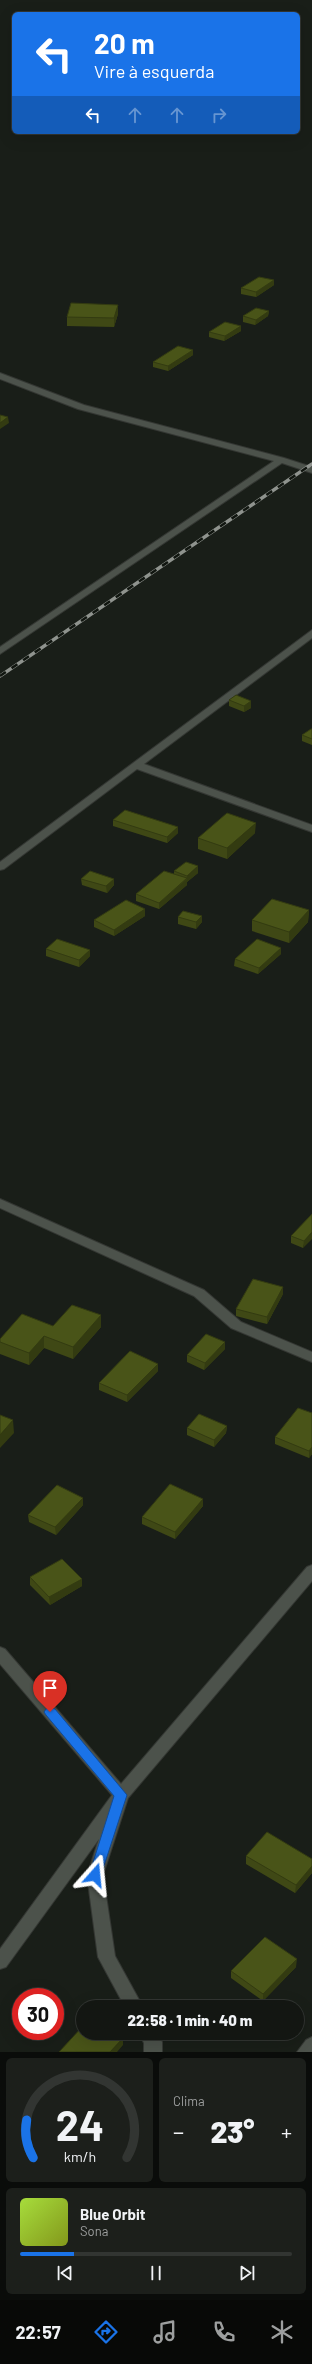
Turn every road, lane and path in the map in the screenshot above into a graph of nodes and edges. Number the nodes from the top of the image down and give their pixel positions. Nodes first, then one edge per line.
1 (0, 376) edge
2 (281, 460) junction
3 (312, 470) edge
4 (312, 633) edge
5 (0, 651) edge
6 (136, 765) junction
7 (312, 829) edge
8 (0, 867) edge
9 (0, 1203) edge
10 (312, 1357) edge
11 (312, 1571) edge
12 (0, 1653) edge
13 (121, 1795) junction
14 (0, 1962) edge
15 (130, 2000) edge
16 (152, 2040) edge
17 (312, 2046) edge
18 (153, 2052) edge
19 (306, 2052) edge

1 - 2 street
2 - 3 street
2 - 5 street
4 - 6 street
6 - 7 street
6 - 8 street
9 - 10 street
11 - 13 street
12 - 13 street
13 - 14 street
13 - 15 street
16 - 18 street
17 - 19 street

